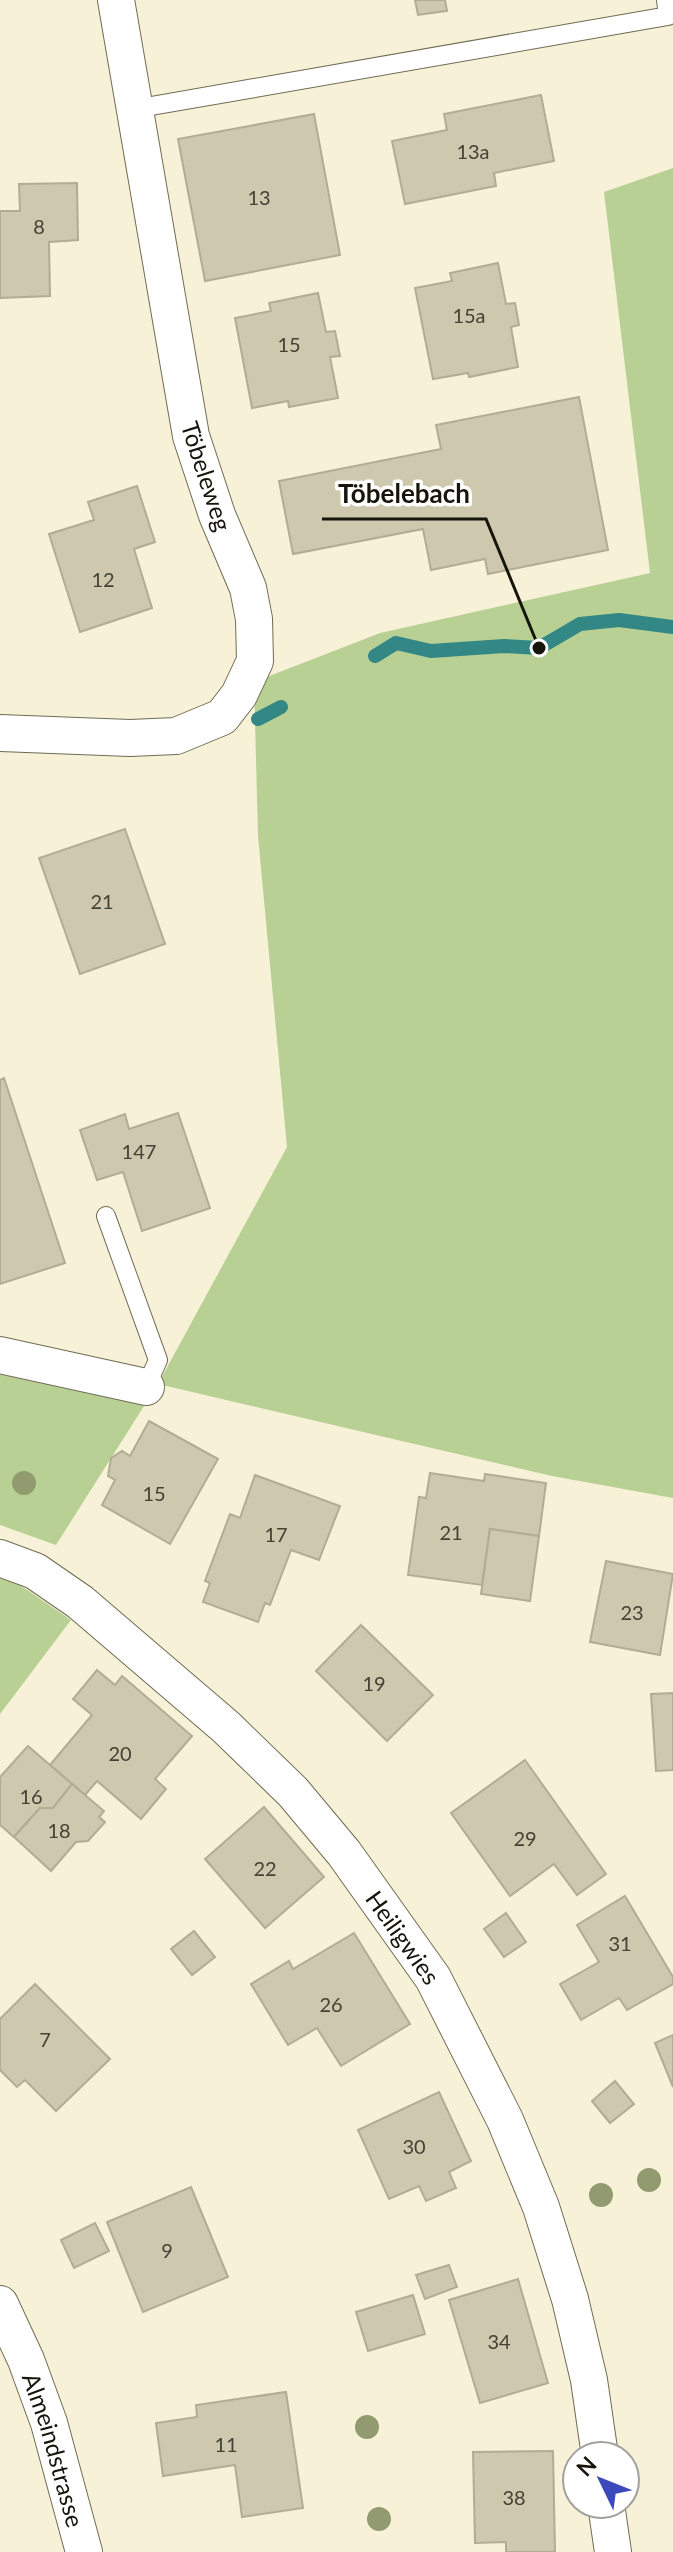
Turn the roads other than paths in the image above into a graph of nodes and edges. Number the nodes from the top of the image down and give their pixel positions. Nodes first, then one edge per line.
1 (116, 0) edge
2 (666, 0) edge
3 (134, 109) junction
4 (0, 733) edge
5 (106, 1216) dead end
6 (0, 1355) edge
7 (146, 1387) joint
8 (0, 1558) edge
9 (0, 2304) edge
10 (598, 2440) edge
11 (608, 2520) edge
12 (84, 2552) edge
13 (613, 2552) edge

1 - 3 street, Töbeleweg
2 - 3 lane
3 - 4 street, Töbeleweg
5 - 7 lane
6 - 7 street
8 - 10 street, Heiligwies
9 - 12 street, Almeindstrasse
11 - 13 street

